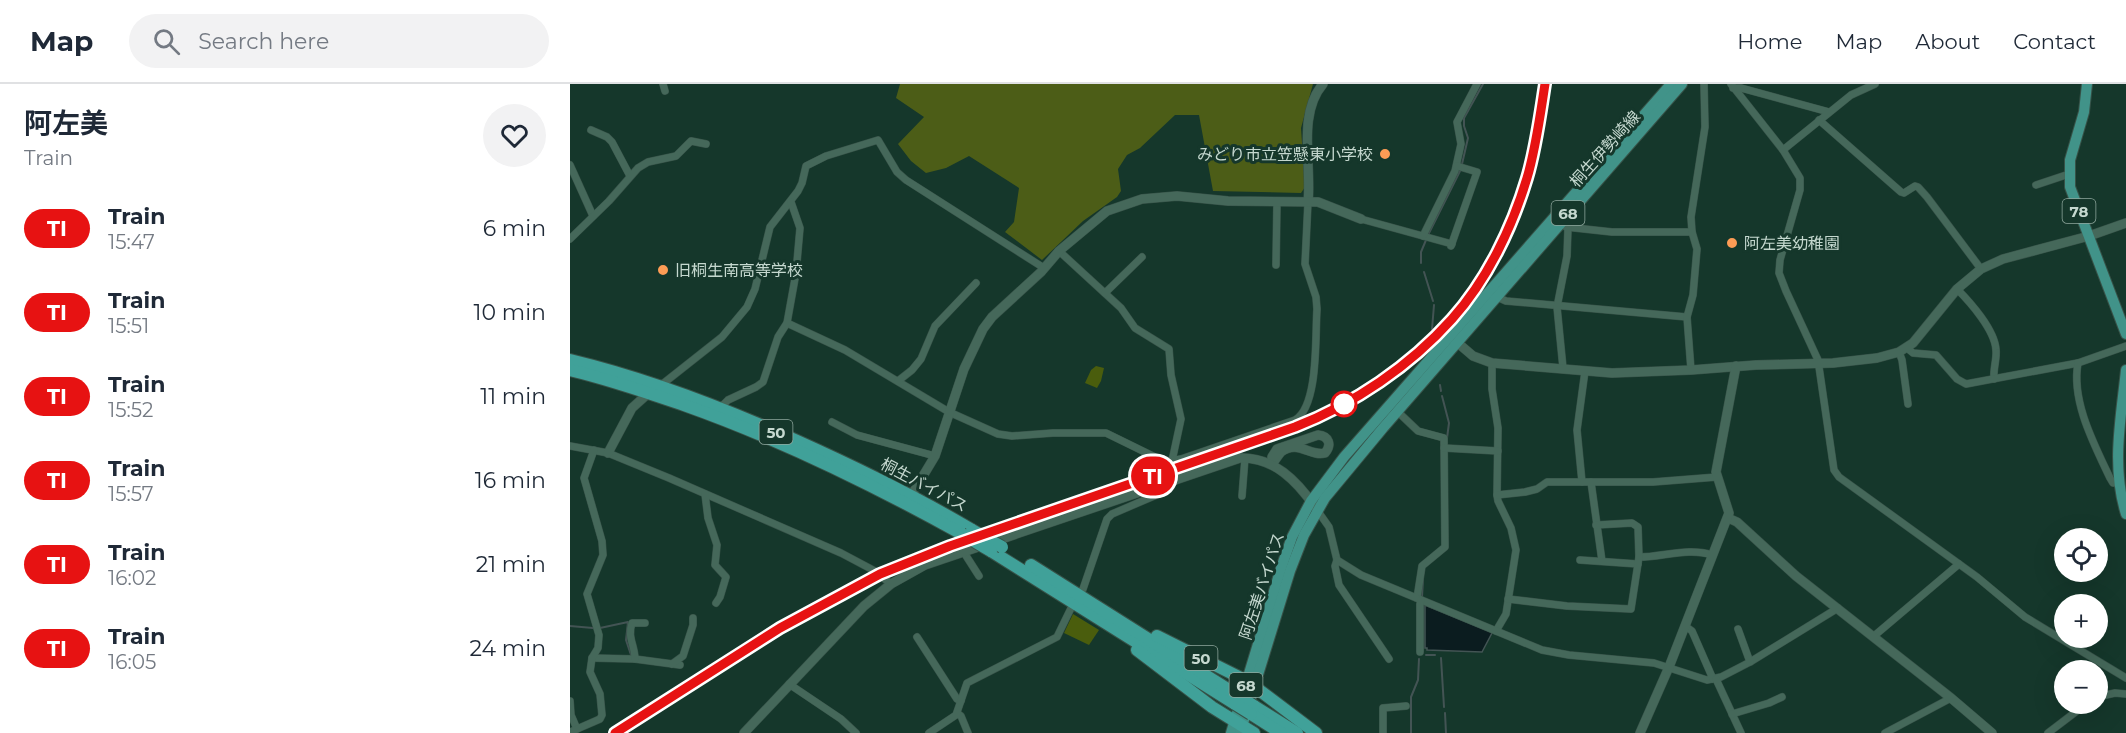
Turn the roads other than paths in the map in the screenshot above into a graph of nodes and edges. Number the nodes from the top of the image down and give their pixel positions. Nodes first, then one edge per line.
1 (1323, 84) edge
2 (1477, 84) edge
3 (1671, 84) edge
4 (1682, 84) edge
5 (1704, 84) edge
6 (1875, 84) edge
7 (2087, 84) edge
8 (1732, 86) edge
9 (1829, 112) junction
10 (1819, 120) junction
11 (591, 130) dead end
12 (706, 144) dead end
13 (1783, 150) junction
14 (570, 165) edge
15 (1457, 166) junction
16 (2069, 174) junction
17 (630, 176) junction
18 (2036, 185) dead end
19 (1277, 201) junction
20 (791, 202) junction
21 (1308, 202) junction
22 (593, 216) junction
23 (1361, 219) joint
24 (2126, 223) edge
25 (1565, 225) junction
26 (1692, 232) junction
27 (1423, 236) junction
28 (2089, 236) junction
29 (570, 239) edge
30 (1059, 251) junction
31 (1142, 257) dead end
32 (1276, 265) dead end
33 (1044, 268) junction
34 (1981, 269) junction
35 (976, 283) dead end
36 (1957, 289) junction
37 (1105, 293) junction
38 (1485, 296) joint
39 (1497, 297) junction
40 (1557, 307) junction
41 (1687, 317) junction
42 (787, 324) junction
43 (2126, 334) edge
44 (1454, 340) junction
45 (2126, 346) edge
46 (1903, 350) junction
47 (570, 360) edge
48 (1492, 363) junction
49 (1818, 363) junction
50 (2078, 363) junction
51 (1736, 366) junction
52 (1563, 368) junction
53 (570, 370) edge
54 (1691, 370) junction
55 (2126, 370) edge
56 (1585, 371) junction
57 (1994, 379) junction
58 (898, 381) junction
59 (654, 389) junction
60 (1908, 404) dead end
61 (720, 408) junction
62 (949, 411) junction
63 (1398, 412) junction
64 (832, 422) dead end
65 (570, 446) edge
66 (1444, 448) junction
67 (594, 450) junction
68 (1498, 451) junction
69 (608, 453) junction
70 (935, 456) junction
71 (1245, 458) junction
72 (1172, 460) junction
73 (1272, 464) junction
74 (1717, 477) junction
75 (1582, 482) junction
76 (1591, 482) junction
77 (1164, 483) junction
78 (2118, 483) junction
79 (705, 494) junction
80 (1497, 495) junction
81 (1242, 496) dead end
82 (910, 499) junction
83 (1314, 506) junction
84 (2126, 514) edge
85 (1728, 518) junction
86 (1596, 525) junction
87 (963, 551) junction
88 (1712, 555) junction
89 (1337, 560) junction
90 (1580, 560) dead end
91 (1639, 560) junction
92 (1602, 561) junction
93 (1959, 564) junction
94 (979, 576) dead end
95 (891, 584) junction
96 (1077, 599) junction
97 (1419, 599) junction
98 (1508, 599) junction
99 (716, 603) dead end
100 (1838, 608) junction
101 (693, 618) dead end
102 (645, 623) dead end
103 (1685, 626) junction
104 (1738, 629) dead end
105 (1496, 631) junction
106 (1874, 636) junction
107 (917, 637) dead end
108 (1420, 652) dead end
109 (592, 658) junction
110 (635, 659) junction
111 (1389, 659) dead end
112 (1750, 662) junction
113 (1669, 667) junction
114 (2126, 678) edge
115 (1714, 679) junction
116 (789, 684) junction
117 (1251, 684) junction
118 (2126, 694) edge
119 (2108, 695) edge
120 (1782, 697) dead end
121 (1951, 698) junction
122 (570, 700) edge
123 (961, 701) junction
124 (1406, 706) dead end
125 (1253, 710) junction
126 (957, 713) junction
127 (1732, 714) junction
128 (2073, 714) edge
129 (1237, 729) edge
130 (573, 731) edge
131 (744, 733) edge
132 (856, 733) edge
133 (929, 733) edge
134 (968, 733) edge
135 (1254, 733) edge
136 (1281, 733) edge
137 (1297, 733) edge
138 (1316, 733) edge
139 (1383, 733) edge
140 (1640, 733) edge
141 (1741, 733) edge
142 (1885, 733) edge
143 (1992, 733) edge
144 (2048, 733) edge

1 - 21 street
2 - 15 street
3 - 38 main road, 桐生伊勢崎線 / 68
4 - 25 main road, 桐生伊勢崎線 / 68
5 - 26 street
6 - 9 street
7 - 16 main road, 78
8 - 9 street
8 - 13 street
9 - 10 street
10 - 13 street
10 - 34 street
11 - 17 street
12 - 17 street
13 - 49 street
14 - 22 street
15 - 27 street
15 - 27 street
16 - 18 street
16 - 28 main road, 78
17 - 22 street
19 - 21 street
19 - 30 street
19 - 32 street
20 - 33 street
20 - 42 street
20 - 59 street
21 - 23 street
21 - 72 street
22 - 29 street
23 - 27 street
24 - 28 street
25 - 26 street
25 - 39 main road, 桐生伊勢崎線 / 68
25 - 40 street
26 - 41 street
28 - 34 street
28 - 43 main road, 78
30 - 33 street
30 - 37 street
31 - 37 street
33 - 62 street
34 - 36 street
35 - 58 street
36 - 46 street
36 - 57 street
37 - 72 street
38 - 44 main road, 阿左美バイパス / 68
39 - 40 street
39 - 44 main road, 桐生伊勢崎線 / 68
40 - 41 street
40 - 52 street
41 - 54 street
42 - 58 street
42 - 61 street
44 - 48 street
44 - 63 main road, 阿左美バイパス / 68
44 - 83 main road, 阿左美バイパス / 68
45 - 50 street
46 - 49 street
46 - 57 street
46 - 60 street
47 - 59 highway, 桐生バイパス / 50
48 - 52 street
48 - 68 street
49 - 51 street
49 - 93 street
50 - 57 street
50 - 78 street
51 - 54 street
51 - 74 street
52 - 56 street
53 - 59 highway, 桐生バイパス / 50
54 - 56 street
55 - 78 main road
56 - 75 street
58 - 62 street
59 - 61 highway, 桐生バイパス / 50
59 - 69 street
59 - 82 highway, 桐生バイパス / 50
61 - 82 highway, 桐生バイパス / 50
62 - 70 street
62 - 72 street
63 - 66 street
63 - 83 main road, 阿左美バイパス / 68
64 - 70 street
65 - 67 street
66 - 68 street
66 - 97 street
67 - 69 street
67 - 109 street
68 - 80 street
69 - 79 street
70 - 82 street
71 - 73 street
71 - 77 street
71 - 81 street
73 - 73 street
73 - 83 street
74 - 76 street
74 - 85 street
75 - 76 street
75 - 80 street
76 - 86 street
77 - 87 street
77 - 96 street
78 - 84 main road
79 - 95 street
79 - 99 street
80 - 98 street
82 - 96 highway, 桐生バイパス / 50, bridge
83 - 89 street
83 - 117 main road, 阿左美バイパス / 68
85 - 88 street
85 - 100 street
86 - 91 street
86 - 92 street
87 - 94 street
87 - 95 street
88 - 91 street
88 - 103 street
89 - 97 street
89 - 111 street
90 - 92 street
91 - 92 street
91 - 98 street
93 - 106 street
93 - 114 street
95 - 116 street
96 - 117 highway, 50
96 - 123 street
96 - 125 highway, 桐生バイパス / 50, bridge
96 - 129 highway, 50
97 - 105 street
97 - 108 street
98 - 105 street
100 - 106 street
100 - 112 street
101 - 110 street
102 - 110 street
103 - 113 street
103 - 115 street
104 - 112 street
105 - 113 street
106 - 121 street
107 - 123 street
109 - 110 street
109 - 130 street
112 - 115 street
113 - 115 street
113 - 140 street
115 - 127 street
116 - 131 street
116 - 132 street
117 - 129 main road, 阿左美バイパス / 68
117 - 138 highway, 50
118 - 119 street
120 - 127 street
121 - 142 street
121 - 143 street
122 - 130 street
123 - 126 street
124 - 139 street
125 - 136 highway, 桐生バイパス / 50
125 - 137 highway, 桐生バイパス / 50
126 - 133 street
126 - 134 street
127 - 141 street
128 - 144 street
129 - 135 highway, 50

